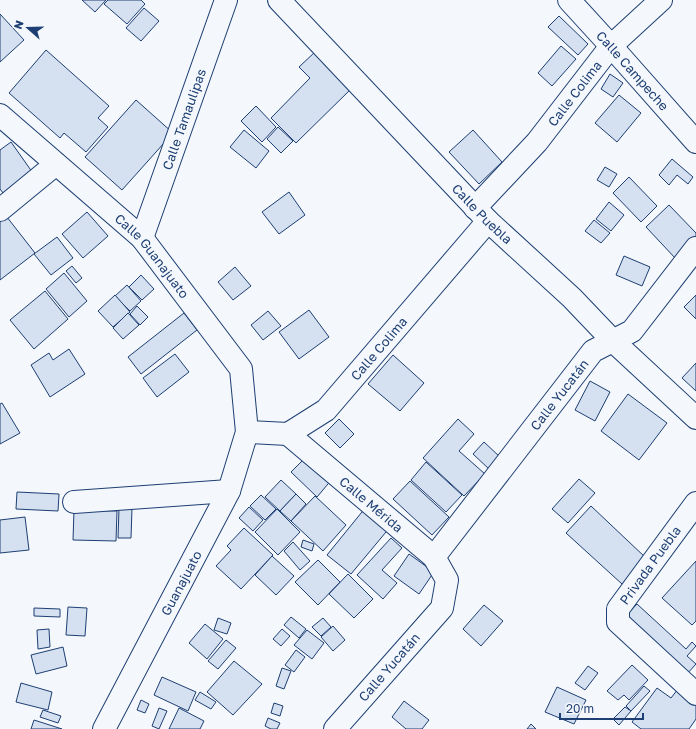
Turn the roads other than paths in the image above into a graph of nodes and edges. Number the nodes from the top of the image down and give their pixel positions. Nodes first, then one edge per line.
1 (226, 0) edge
2 (279, 0) edge
3 (569, 0) edge
4 (661, 0) edge
5 (612, 46) junction
6 (0, 115) edge
7 (696, 142) edge
8 (56, 164) junction
9 (0, 210) edge
10 (482, 214) junction
11 (142, 238) junction
12 (696, 248) edge
13 (613, 341) junction
14 (696, 418) edge
15 (247, 432) junction
16 (288, 434) junction
17 (229, 491) junction
18 (74, 502) dead end
19 (696, 503) edge
20 (434, 557) junction
21 (447, 580) joint
22 (696, 694) edge
23 (104, 729) edge
24 (335, 729) edge

1 - 11 street, Calle Tamaulipas
2 - 10 street, Calle Puebla
3 - 5 street, Calle Campeche
4 - 5 street, Calle Colima
5 - 7 street, Calle Campeche
5 - 10 street, Calle Colima
6 - 8 street, Calle Guanajuato
8 - 9 street
8 - 11 street, Calle Guanajuato
10 - 13 street, Calle Puebla
10 - 16 street, Calle Colima
11 - 15 street, Calle Guanajuato
12 - 13 street, Calle Yucatán
13 - 14 street, Calle Puebla
13 - 20 street, Calle Yucatán
15 - 16 street
15 - 17 street, Guanajuato
16 - 20 street, Calle Mérida
17 - 18 street
17 - 23 street, Guanajuato
19 - 22 street, Privada Puebla
20 - 21 street, Calle Mérida
21 - 24 street, Calle Yucatán

